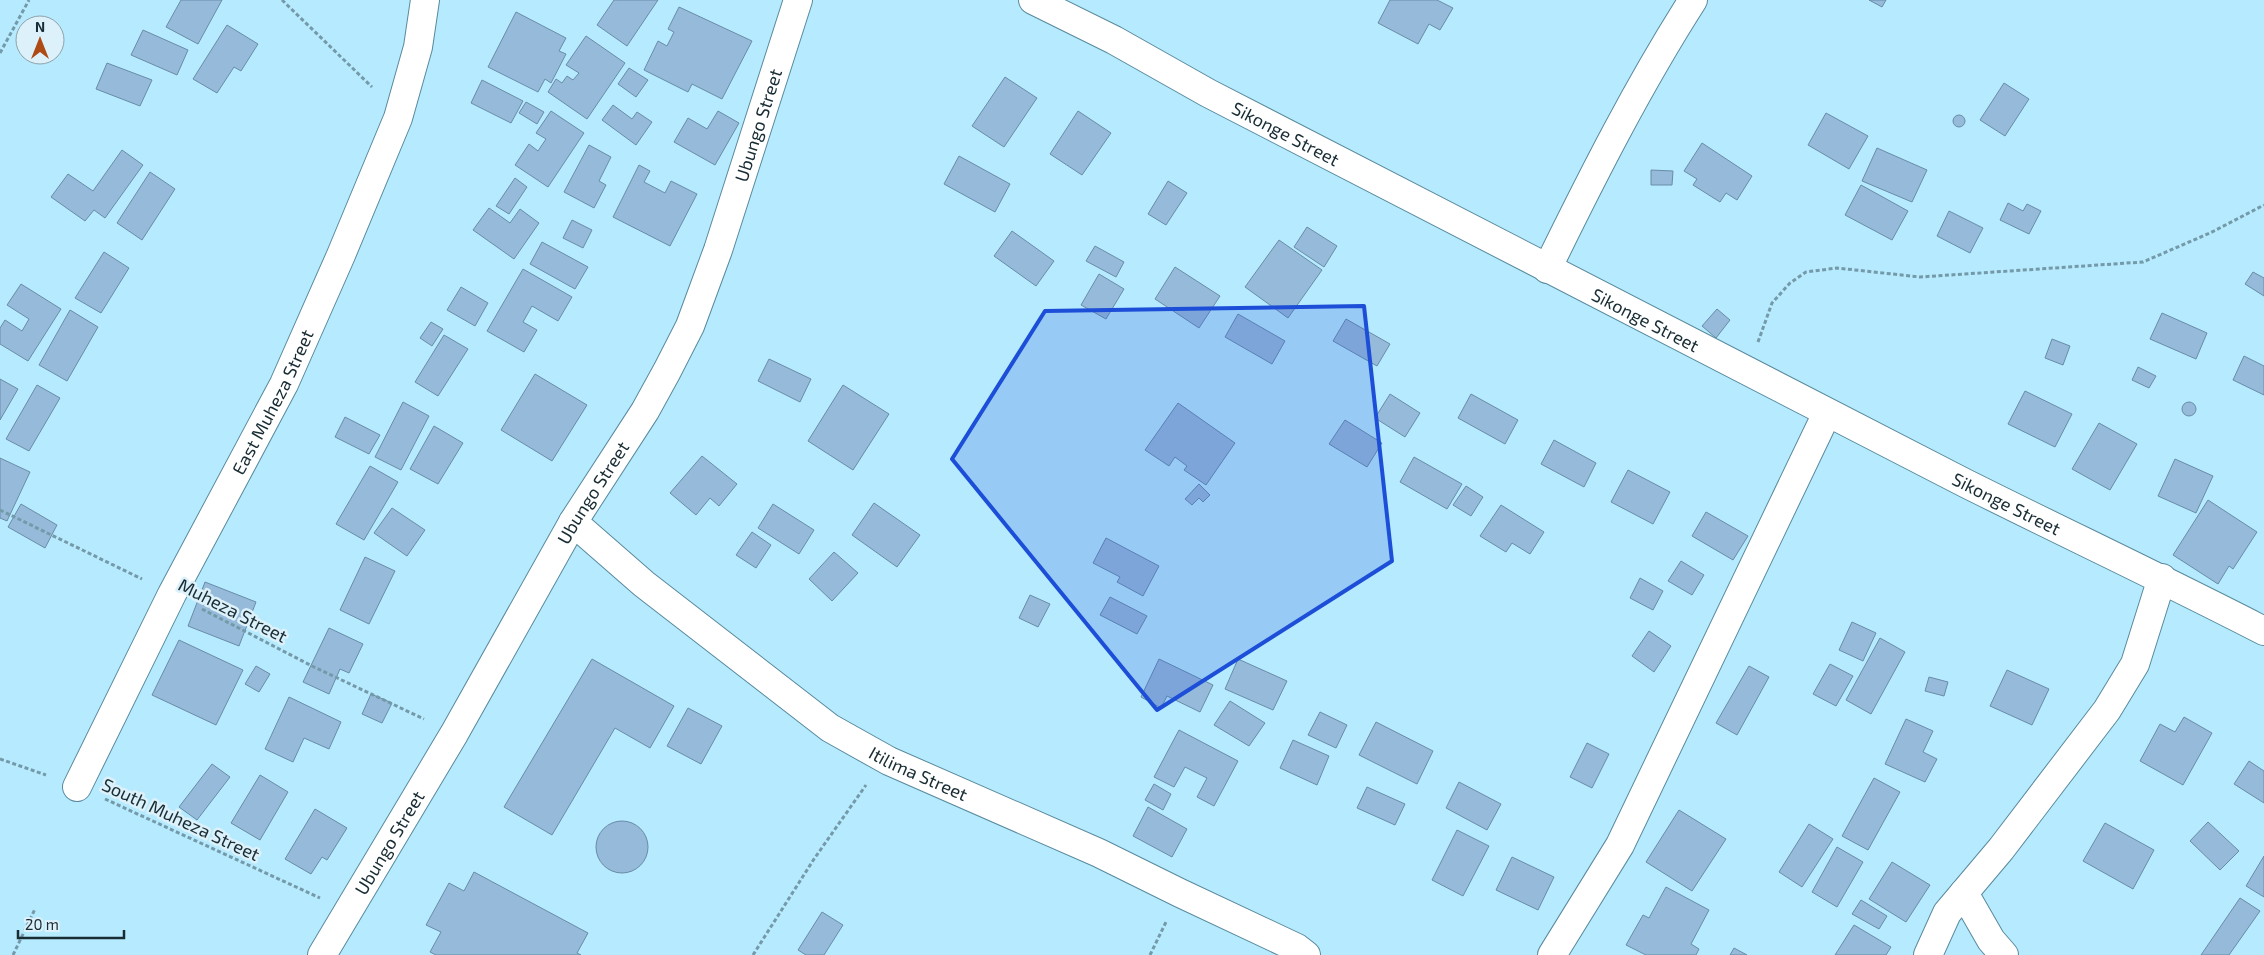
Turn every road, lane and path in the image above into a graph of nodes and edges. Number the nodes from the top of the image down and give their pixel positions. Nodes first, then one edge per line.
1 (29, 0) edge
2 (282, 0) edge
3 (425, 0) edge
4 (798, 0) edge
5 (1033, 0) edge
6 (1694, 0) edge
7 (0, 53) edge
8 (398, 118) junction
9 (2264, 206) edge
10 (1547, 268) junction
11 (1747, 371) junction
12 (1827, 412) junction
13 (0, 510) edge
14 (573, 522) junction
15 (2162, 578) junction
16 (172, 594) junction
17 (2264, 631) edge
18 (454, 734) junction
19 (0, 759) edge
20 (890, 761) junction
21 (77, 787) junction
22 (1964, 893) junction
23 (35, 909) dead end
24 (348, 910) junction
25 (13, 955) edge
26 (322, 955) edge
27 (753, 955) edge
28 (1306, 955) edge
29 (1552, 955) edge
30 (1928, 955) edge
31 (2004, 955) edge

1 - 7 path
2 - 8 path
3 - 8 street, East Muheza Street
4 - 14 street, Ubungo Street
5 - 10 street, Sikonge Street
6 - 10 street
8 - 16 street, East Muheza Street
9 - 11 path
10 - 11 street, Sikonge Street
11 - 12 street, Sikonge Street
12 - 15 street, Sikonge Street
12 - 29 street
13 - 16 path, Muheza Street
14 - 18 street, Ubungo Street
14 - 20 street, Itilima Street
15 - 17 street, Sikonge Street
15 - 22 street
16 - 18 path, Muheza Street
16 - 21 street, East Muheza Street
18 - 24 street, Ubungo Street
19 - 21 path, South Muheza Street
20 - 27 path
20 - 28 street, Itilima Street
21 - 24 path, South Muheza Street
22 - 30 street
22 - 31 street
23 - 25 path
24 - 26 street, Ubungo Street

